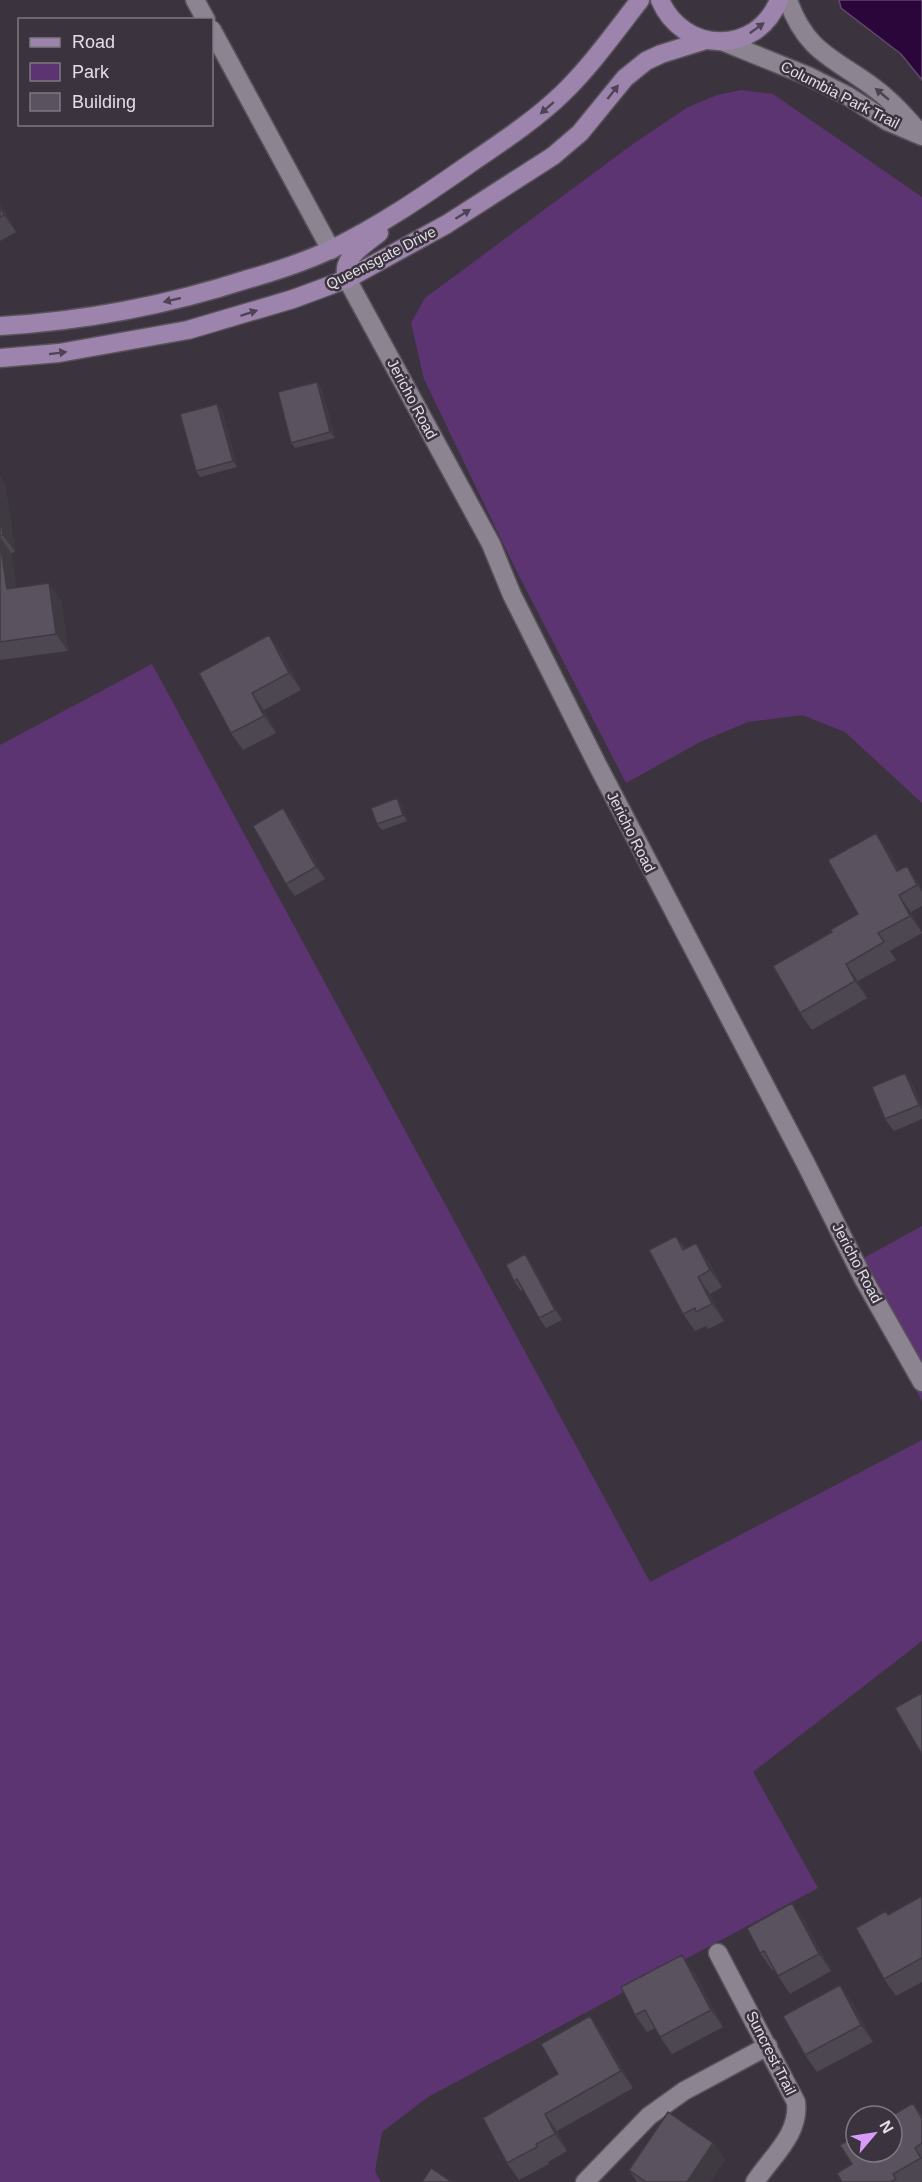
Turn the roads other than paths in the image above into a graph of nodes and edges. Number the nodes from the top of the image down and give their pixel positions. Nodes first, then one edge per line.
1 (195, 0) edge
2 (640, 0) edge
3 (660, 0) edge
4 (779, 0) edge
5 (788, 0) edge
6 (205, 18) edge
7 (213, 32) edge
8 (715, 41) junction
9 (922, 136) edge
10 (414, 202) junction
11 (331, 250) junction
12 (347, 279) junction
13 (0, 326) edge
14 (0, 358) edge
15 (922, 1382) edge
16 (718, 1953) dead end
17 (768, 2046) junction
18 (585, 2182) edge
19 (755, 2182) edge

1 - 6 street
2 -> 10 main road, Queensgate Drive
3 - 8 main road
8 -> 4 main road, Queensgate Drive
9 -> 5 street, Columbia Park Trail
7 - 11 street
8 - 9 street, Columbia Park Trail
12 -> 8 main road, Queensgate Drive
10 - 11 main road, Queensgate Drive
10 - 12 main road
11 -> 13 main road, Queensgate Drive
14 -> 12 main road, Queensgate Drive
12 - 15 street, Jericho Road
16 - 17 street, Suncrest Trail
17 - 18 street
17 - 19 street, Suncrest Trail

